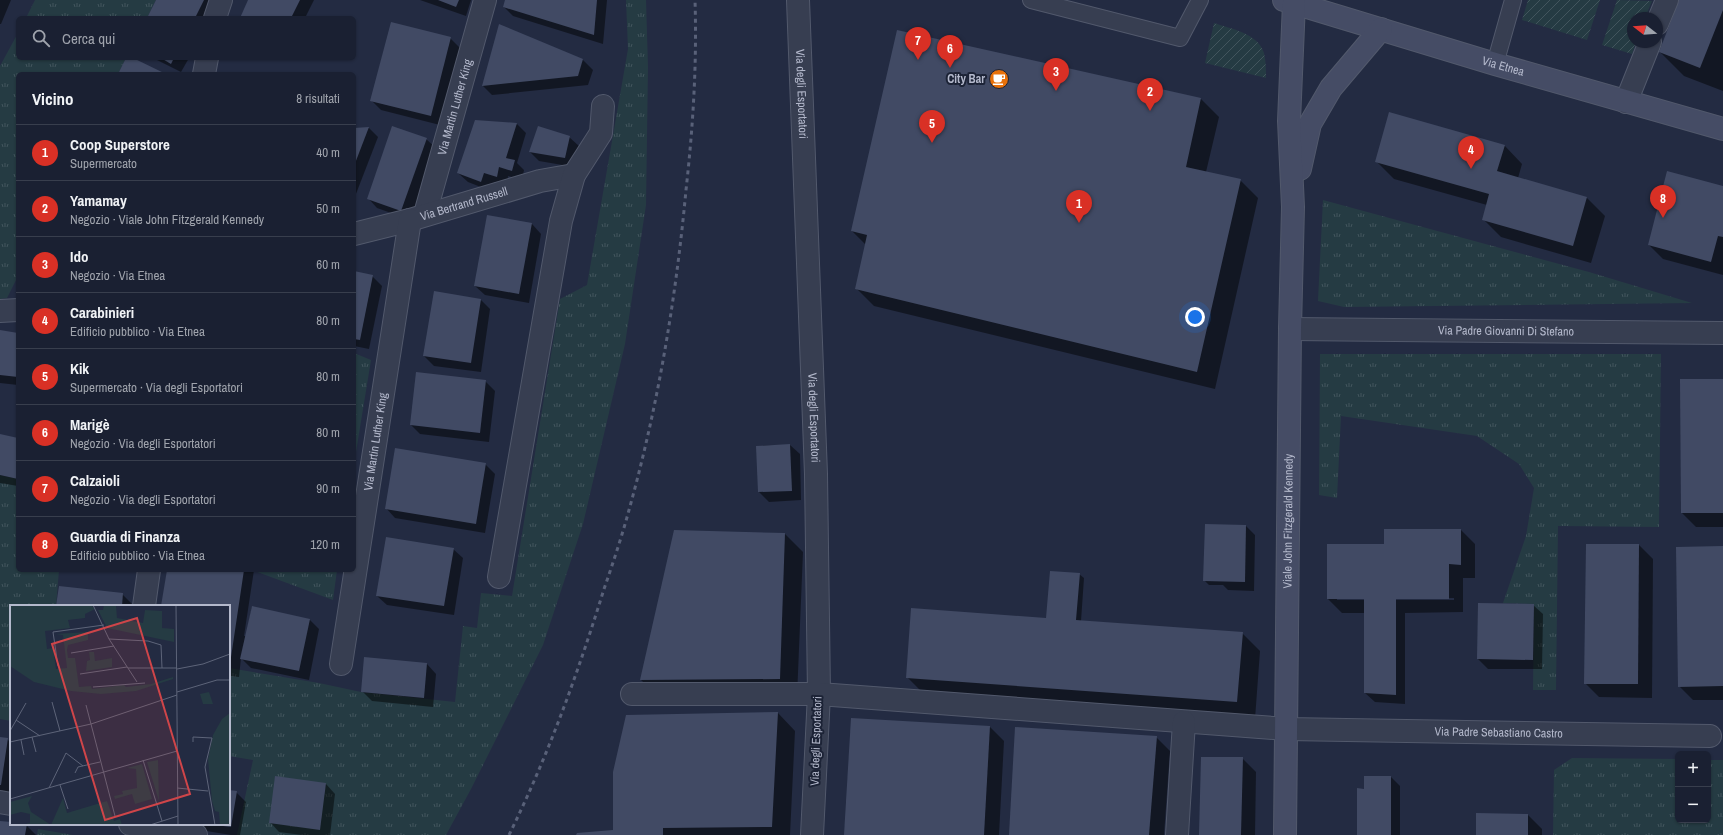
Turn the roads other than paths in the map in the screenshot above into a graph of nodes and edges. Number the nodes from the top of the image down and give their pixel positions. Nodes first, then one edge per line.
1 (221, 0) edge
2 (486, 0) edge
3 (798, 0) edge
4 (1031, 0) edge
5 (1200, 0) edge
6 (1513, 0) edge
7 (1667, 0) edge
8 (1290, 1) edge
9 (1662, 12) edge
10 (216, 16) edge
11 (1381, 29) junction
12 (1648, 48) edge
13 (207, 60) edge
14 (1495, 64) junction
15 (204, 72) edge
16 (1626, 102) junction
17 (603, 106) dead end
18 (1723, 129) edge
19 (574, 175) junction
20 (1294, 208) junction
21 (418, 217) junction
22 (356, 233) edge
23 (16, 310) edge
24 (0, 311) edge
25 (1290, 329) junction
26 (1723, 333) edge
27 (149, 572) edge
28 (499, 577) dead end
29 (144, 605) edge
30 (341, 664) dead end
31 (632, 694) dead end
32 (819, 694) junction
33 (1184, 722) junction
34 (1287, 729) junction
35 (1710, 736) dead end
36 (0, 802) edge
37 (10, 804) edge
38 (136, 825) edge
39 (196, 835) edge
40 (812, 835) edge
41 (1177, 835) edge
42 (1285, 835) edge

1 - 10 street
2 - 21 street, Via Martin Luther King
3 - 32 street, Via degli Esportatori
4 - 5 lane
6 - 14 lane
7 - 9 street
8 - 11 main road, Via Etnea
8 - 20 main road
11 - 14 main road, Via Etnea
11 - 20 main road
12 - 16 street
13 - 15 street
14 - 16 main road, Via Etnea
16 - 18 main road, Via Etnea
17 - 19 street
19 - 21 street, Via Bertrand Russell
19 - 28 street
20 - 25 main road, Viale John Fitzgerald Kennedy
21 - 22 street, Via Bertrand Russell
21 - 30 street, Via Martin Luther King
23 - 24 street
25 - 26 street, Via Padre Giovanni Di Stefano
25 - 34 main road, Viale John Fitzgerald Kennedy
27 - 29 street
31 - 32 street, Via Padre Sebastiano Castro
32 - 33 street, Via Padre Sebastiano Castro
32 - 40 street, Via degli Esportatori
33 - 34 street, Via Padre Sebastiano Castro
33 - 41 street
34 - 35 street, Via Padre Sebastiano Castro
34 - 42 main road, Viale John Fitzgerald Kennedy
36 - 37 street
38 - 39 street

